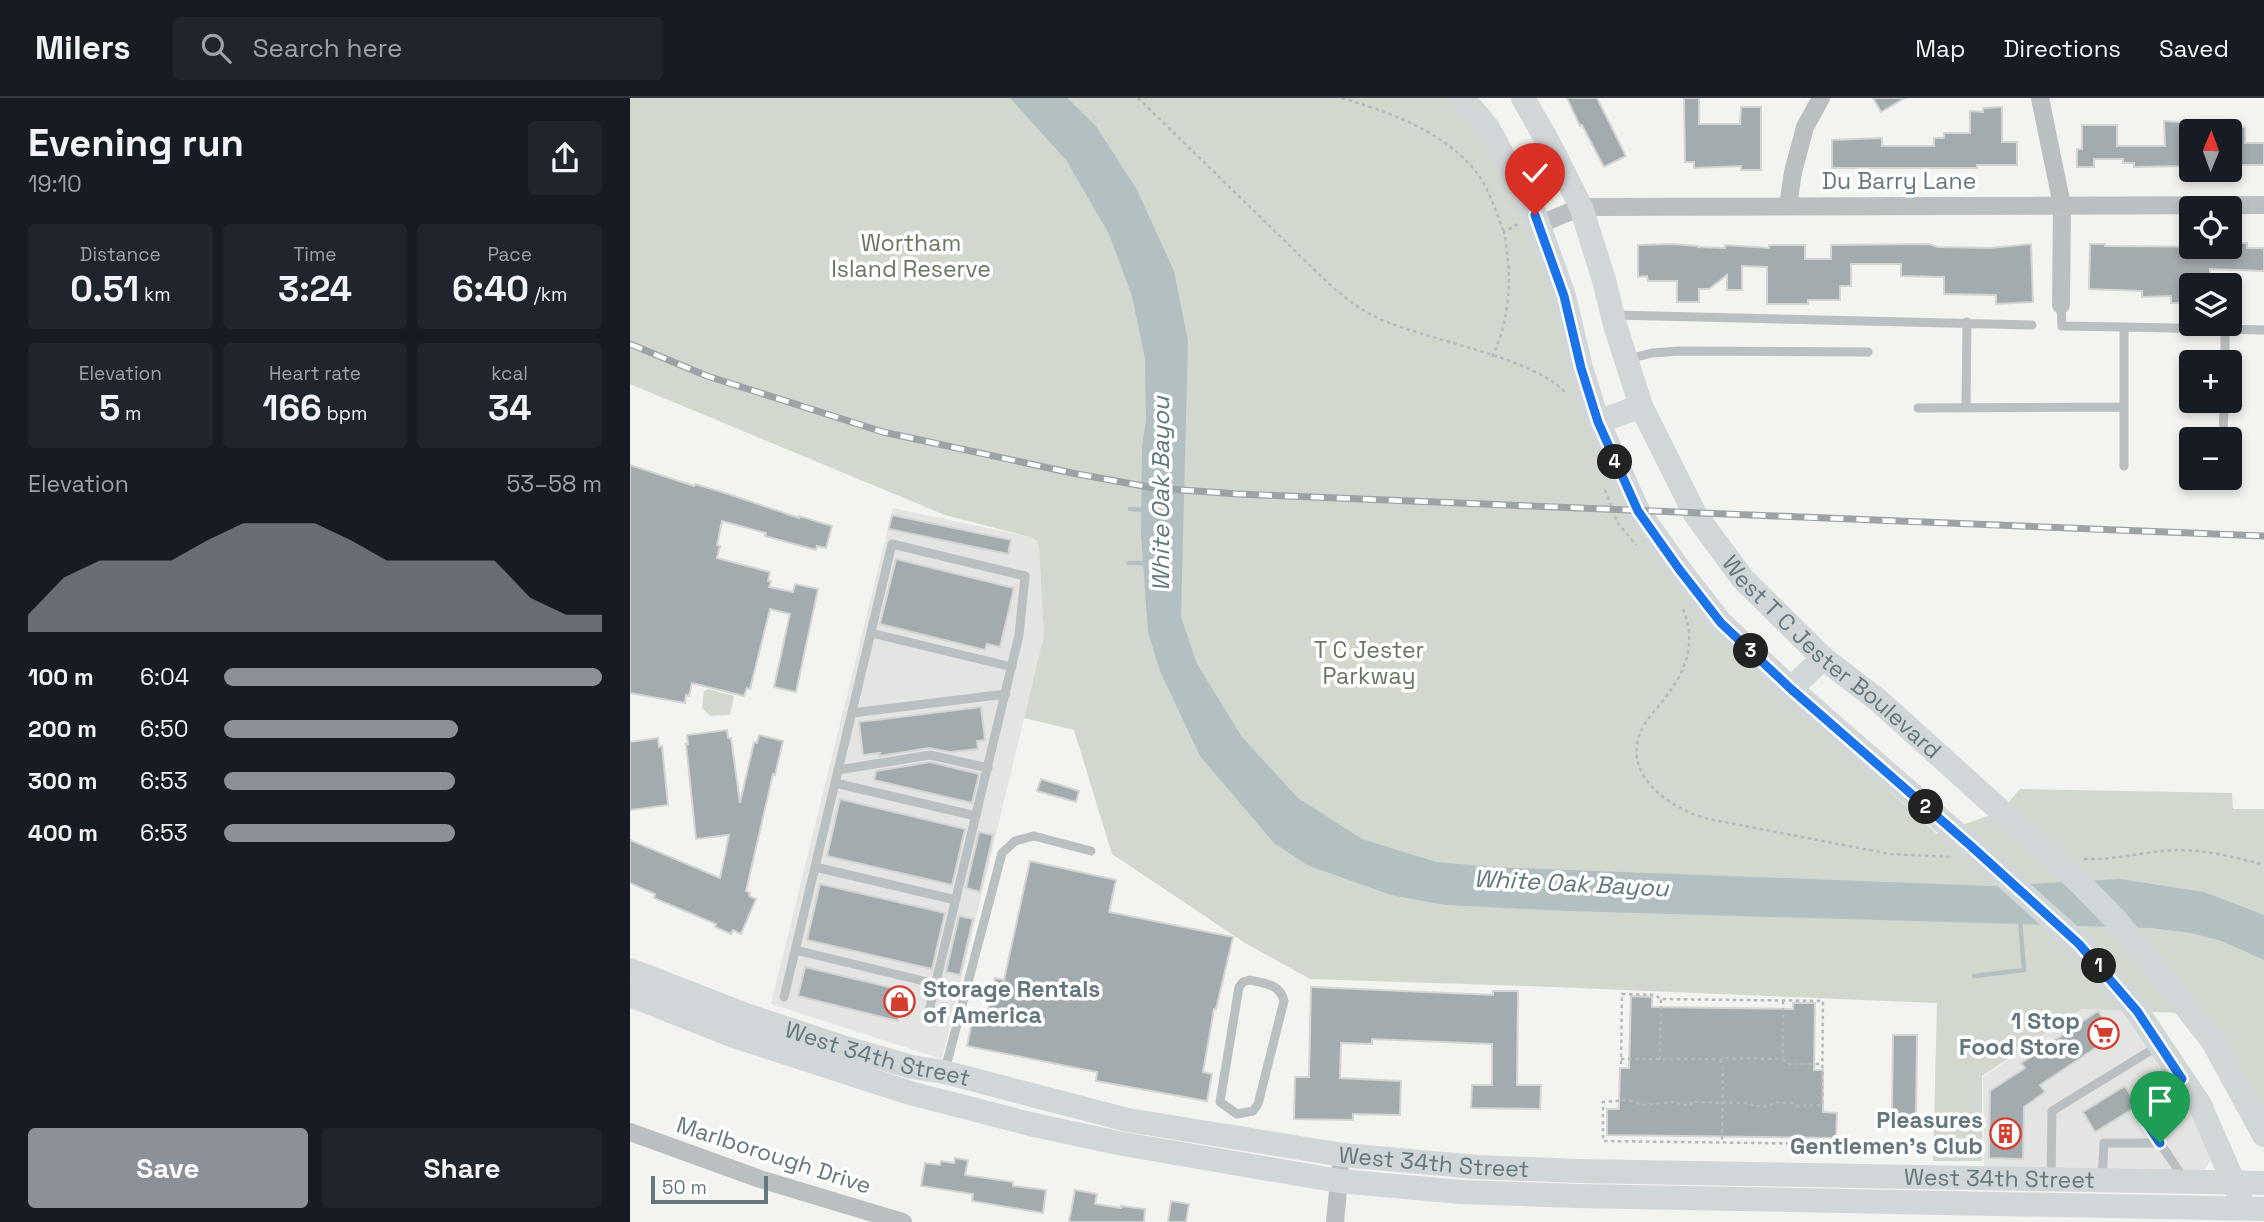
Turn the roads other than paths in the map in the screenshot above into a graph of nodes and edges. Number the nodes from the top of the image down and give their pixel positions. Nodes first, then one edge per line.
1 (1463, 98) edge
2 (1523, 98) edge
3 (1821, 98) edge
4 (2040, 98) edge
5 (2062, 205) junction
6 (2264, 205) edge
7 (1788, 206) junction
8 (1581, 207) junction
9 (1533, 222) junction
10 (2061, 304) joint
11 (1612, 315) junction
12 (1967, 322) junction
13 (2032, 325) dead end
14 (2124, 327) junction
15 (2179, 328) edge
16 (2242, 329) edge
17 (2264, 330) edge
18 (1868, 352) dead end
19 (1626, 360) junction
20 (1642, 406) junction
21 (2124, 407) junction
22 (1918, 408) dead end
23 (1966, 408) junction
24 (1598, 422) junction
25 (2124, 466) dead end
26 (871, 633) junction
27 (1823, 658) junction
28 (1012, 667) junction
29 (1791, 689) junction
30 (1006, 694) junction
31 (852, 713) junction
32 (988, 768) junction
33 (838, 770) junction
34 (835, 783) junction
35 (976, 816) junction
36 (1091, 851) dead end
37 (815, 867) junction
38 (956, 900) junction
39 (795, 950) junction
40 (630, 970) edge
41 (936, 984) junction
42 (2169, 986) junction
43 (630, 995) edge
44 (784, 997) dead end
45 (929, 1011) dead end
46 (2137, 1011) junction
47 (738, 1025) junction
48 (2160, 1045) junction
49 (912, 1067) junction
50 (944, 1072) junction
51 (2182, 1079) junction
52 (910, 1093) junction
53 (1235, 1126) junction
54 (630, 1132) edge
55 (1126, 1132) junction
56 (2264, 1135) edge
57 (2160, 1143) junction
58 (1343, 1155) junction
59 (1339, 1181) junction
60 (2051, 1181) junction
61 (2102, 1182) junction
62 (2186, 1182) junction
63 (2234, 1183) junction
64 (2264, 1183) edge
65 (2252, 1214) edge
66 (903, 1222) edge
67 (1335, 1222) edge

1 - 9 main road, West T C Jester Boulevard
2 - 8 main road, West T C Jester Boulevard
3 - 7 street
4 - 5 street
5 - 6 street, Du Barry Lane
5 - 7 street, Du Barry Lane
5 - 10 street
7 - 8 street, Du Barry Lane
8 - 9 street, Du Barry Lane
8 - 11 main road, West T C Jester Boulevard
9 - 24 main road, West T C Jester Boulevard
10 - 14 lane
11 - 12 lane
11 - 19 main road, West T C Jester Boulevard
12 - 13 lane
12 - 23 lane
14 - 15 lane
14 - 21 lane
16 - 17 lane
18 - 19 lane
19 - 20 main road, West T C Jester Boulevard
20 - 24 main road
20 - 27 main road, West T C Jester Boulevard
21 - 23 lane
21 - 25 lane
22 - 23 lane
24 - 29 main road, West T C Jester Boulevard
26 - 28 lane
26 - 28 lane
26 - 31 lane
27 - 29 main road
27 - 42 main road, West T C Jester Boulevard
28 - 30 lane
29 - 46 main road, West T C Jester Boulevard
30 - 31 lane
30 - 32 lane
31 - 33 lane
32 - 33 lane
32 - 35 lane
33 - 34 lane
34 - 35 lane
34 - 37 lane
35 - 38 lane
36 - 50 lane
37 - 38 lane
37 - 39 lane
38 - 41 lane
39 - 41 lane
39 - 44 lane
40 - 47 main road, West 34th Street
41 - 45 lane
42 - 46 main road
42 - 56 main road, West T C Jester Boulevard
43 - 47 main road, West 34th Street
46 - 48 main road, West T C Jester Boulevard
47 - 49 main road, West 34th Street
47 - 52 main road, West 34th Street
48 - 51 main road, West T C Jester Boulevard
48 - 60 lane
49 - 50 main road, West 34th Street
49 - 52 main road
50 - 55 main road, West 34th Street
51 - 57 lane
51 - 63 main road, West T C Jester Boulevard
52 - 55 main road, West 34th Street
53 - 53 lane
53 - 55 main road, West 34th Street
53 - 58 main road, West 34th Street
54 - 66 street, Marlborough Drive
55 - 59 main road, West 34th Street
57 - 61 lane
57 - 62 lane
58 - 59 street
58 - 60 main road, West 34th Street
59 - 65 main road, West 34th Street
59 - 67 street
60 - 61 main road, West 34th Street
61 - 62 main road, West 34th Street
62 - 63 main road, West 34th Street
63 - 64 main road, West 34th Street
63 - 65 main road, West T C Jester Boulevard

